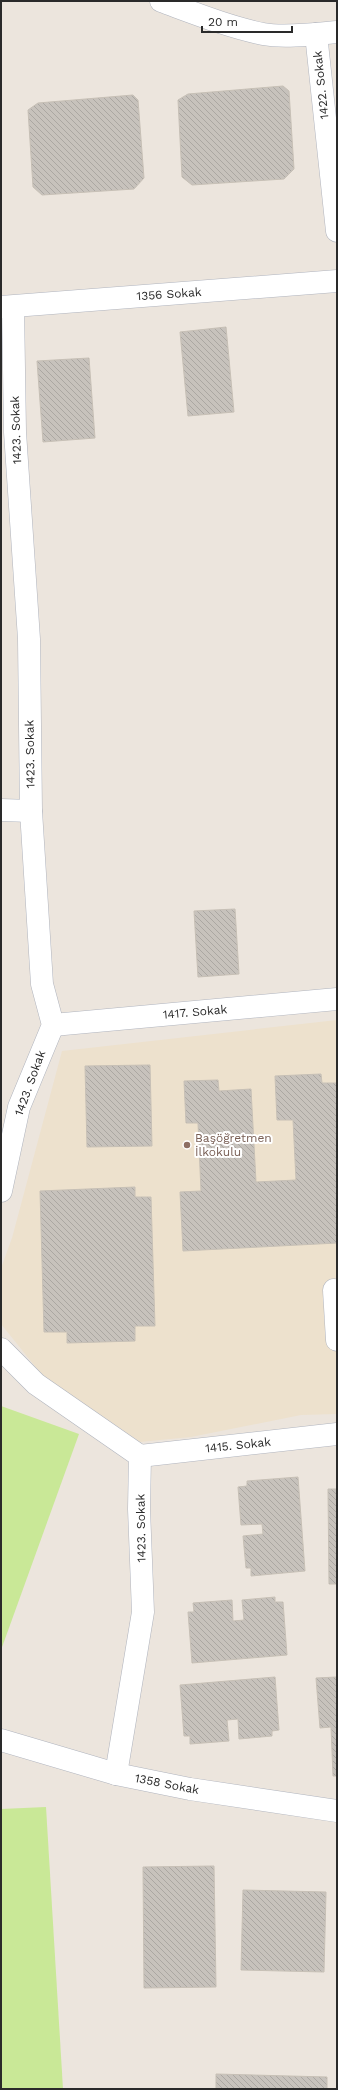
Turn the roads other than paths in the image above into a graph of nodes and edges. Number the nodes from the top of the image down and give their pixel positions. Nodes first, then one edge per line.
1 (161, 1) edge
2 (326, 33) edge
3 (337, 231) edge
4 (337, 281) edge
5 (7, 307) edge
6 (1, 810) edge
7 (31, 811) junction
8 (337, 999) edge
9 (53, 1025) junction
10 (1, 1191) edge
11 (334, 1290) dead end
12 (337, 1340) edge
13 (1, 1349) edge
14 (337, 1434) edge
15 (140, 1456) junction
16 (1, 1740) edge
17 (116, 1774) junction
18 (337, 1811) edge

1 - 2 street
2 - 3 street, 1422. Sokak
4 - 5 street, 1356 Sokak
5 - 7 street, 1423. Sokak
6 - 7 street
7 - 9 street, 1423. Sokak
8 - 9 street, 1417. Sokak
9 - 10 street, 1423. Sokak
11 - 12 street
13 - 15 street
14 - 15 street, 1415. Sokak
15 - 17 street, 1423. Sokak
16 - 17 street, 1358 Sokak
17 - 18 street, 1358 Sokak

